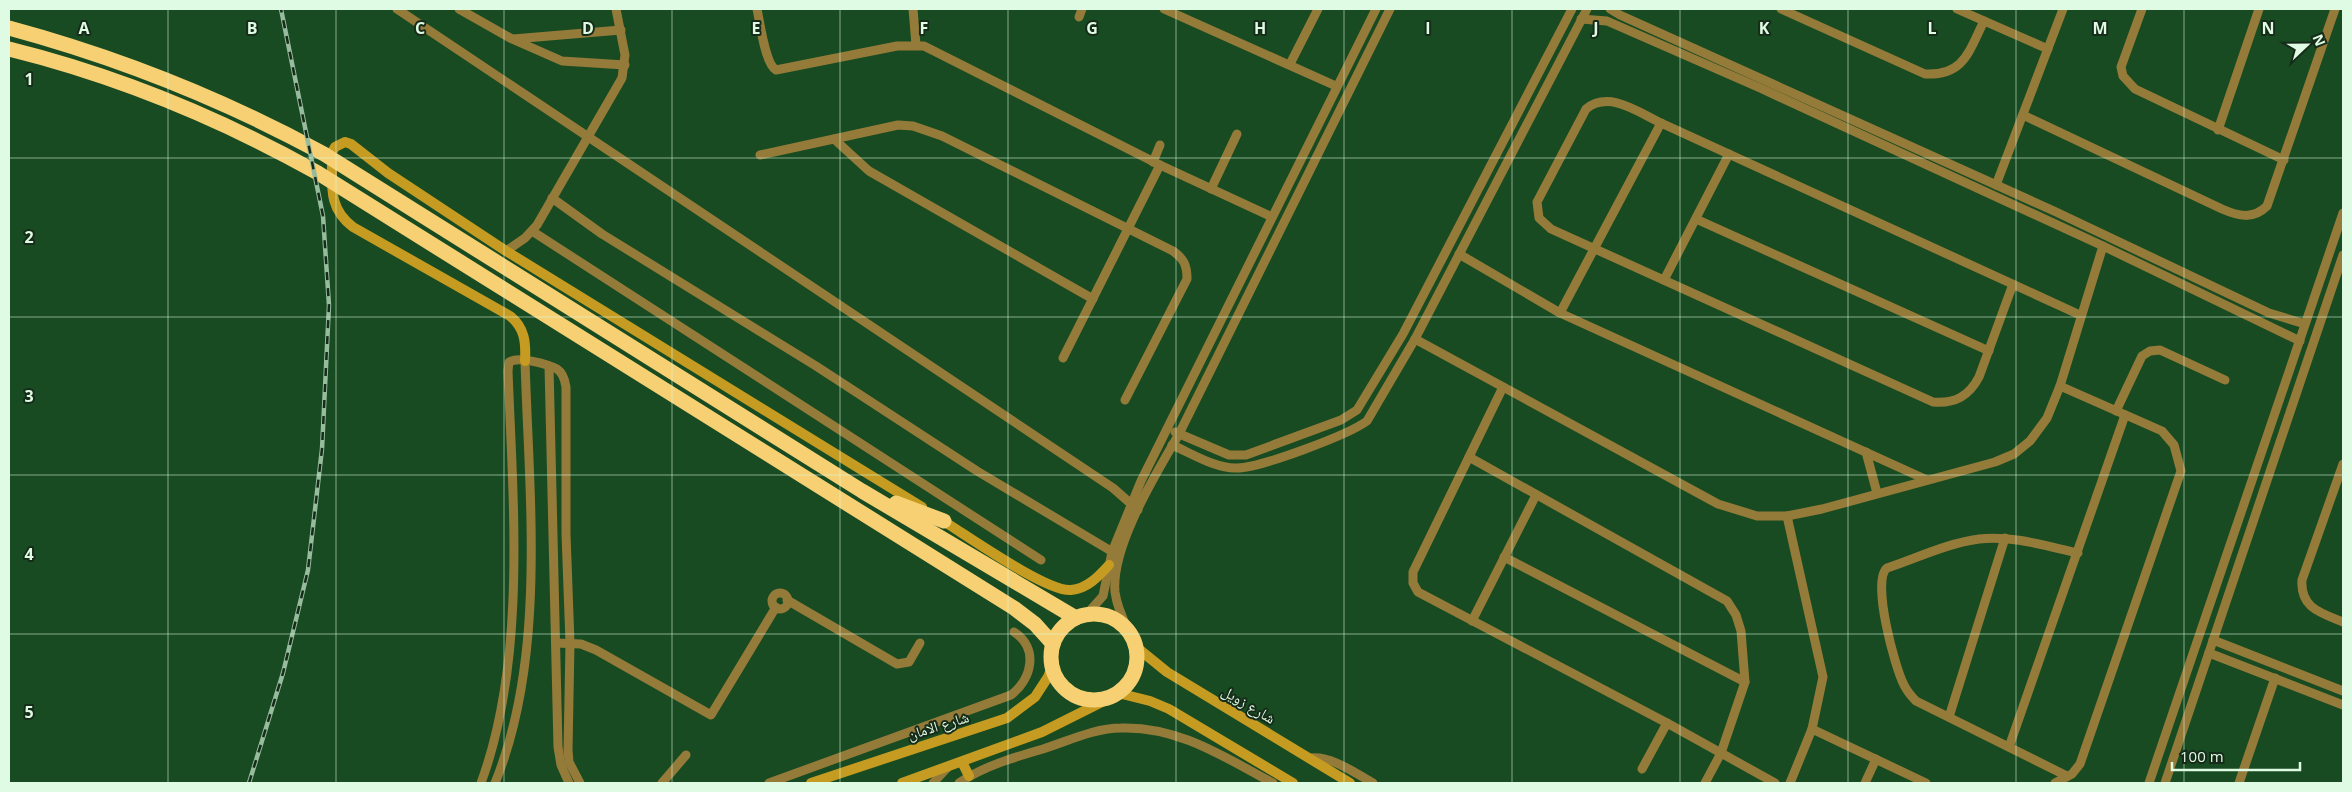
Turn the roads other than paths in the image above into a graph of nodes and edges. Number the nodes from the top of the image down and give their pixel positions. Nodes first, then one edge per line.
1 (397, 9) edge
2 (459, 9) edge
3 (616, 9) edge
4 (757, 9) edge
5 (913, 9) edge
6 (1164, 9) edge
7 (1318, 9) edge
8 (1376, 9) edge
9 (1390, 9) edge
10 (1572, 9) edge
11 (1586, 9) edge
12 (1610, 9) edge
13 (1781, 9) edge
14 (1957, 9) edge
15 (2063, 9) edge
16 (2142, 9) edge
17 (2259, 9) edge
18 (2335, 9) edge
19 (1620, 15) junction
20 (1581, 19) junction
21 (1984, 21) junction
22 (1615, 25) junction
23 (9, 27) edge
24 (621, 30) junction
25 (512, 39) junction
26 (916, 45) junction
27 (9, 48) edge
28 (2048, 49) junction
29 (9, 56) edge
30 (1290, 64) junction
31 (625, 65) junction
32 (1336, 86) junction
33 (2023, 115) junction
34 (1661, 122) junction
35 (2218, 130) junction
36 (1509, 131) junction
37 (1237, 134) dead end
38 (587, 137) junction
39 (1520, 137) junction
40 (834, 139) junction
41 (1160, 145) dead end
42 (1729, 154) junction
43 (760, 155) dead end
44 (1937, 158) junction
45 (2284, 160) junction
46 (1157, 163) junction
47 (1299, 164) junction
48 (1932, 168) junction
49 (1311, 170) junction
50 (1996, 185) junction
51 (1211, 189) junction
52 (552, 198) junction
53 (2054, 211) junction
54 (2343, 213) edge
55 (1272, 217) junction
56 (1696, 219) junction
57 (2050, 222) junction
58 (1128, 229) junction
59 (532, 231) junction
60 (2102, 246) junction
61 (1594, 249) junction
62 (506, 251) junction
63 (1459, 254) junction
64 (2343, 255) edge
65 (1664, 280) junction
66 (2013, 284) junction
67 (1093, 299) junction
68 (1560, 313) junction
69 (2080, 315) junction
70 (2276, 316) junction
71 (2306, 324) junction
72 (2272, 328) junction
73 (1415, 339) junction
74 (2300, 341) junction
75 (1989, 351) junction
76 (1063, 358) dead end
77 (525, 361) junction
78 (549, 366) junction
79 (2225, 380) dead end
80 (2060, 386) junction
81 (1503, 387) junction
82 (2280, 398) junction
83 (1125, 400) dead end
84 (2293, 404) junction
85 (2121, 413) junction
86 (1168, 428) junction
87 (1179, 434) junction
88 (1301, 436) junction
89 (1172, 445) junction
90 (1305, 448) junction
91 (1866, 452) junction
92 (1469, 457) junction
93 (2343, 464) edge
94 (1927, 480) junction
95 (1141, 481) junction
96 (1150, 486) junction
97 (862, 491) junction
98 (1877, 493) junction
99 (1536, 494) junction
100 (1135, 508) junction
101 (1787, 516) junction
102 (944, 521) junction
103 (2005, 538) junction
104 (2078, 553) junction
105 (1115, 554) junction
106 (1504, 557) junction
107 (1041, 560) dead end
108 (1109, 565) junction
109 (2221, 575) junction
110 (2234, 579) junction
111 (1081, 616) junction
112 (1472, 621) junction
113 (2343, 622) edge
114 (1014, 632) dead end
115 (1132, 639) junction
116 (2214, 640) junction
117 (556, 643) junction
118 (570, 643) junction
119 (920, 643) dead end
120 (509, 644) junction
121 (1053, 644) junction
122 (526, 646) junction
123 (2209, 653) junction
124 (1052, 667) junction
125 (2275, 678) junction
126 (1745, 682) junction
127 (2343, 691) edge
128 (1115, 695) junction
129 (2343, 705) edge
130 (2175, 709) junction
131 (2189, 713) junction
132 (1949, 717) junction
133 (1667, 723) junction
134 (498, 728) junction
135 (1812, 729) junction
136 (512, 732) junction
137 (2009, 747) junction
138 (1722, 753) junction
139 (686, 755) dead end
140 (1311, 758) junction
141 (1876, 758) junction
142 (962, 762) junction
143 (948, 767) junction
144 (1328, 768) junction
145 (1642, 769) dead end
146 (969, 776) junction
147 (2068, 776) junction
148 (481, 783) edge
149 (495, 783) edge
150 (569, 783) edge
151 (580, 783) edge
152 (662, 783) edge
153 (769, 783) edge
154 (811, 783) edge
155 (902, 783) edge
156 (933, 783) edge
157 (959, 783) edge
158 (1272, 783) edge
159 (1293, 783) edge
160 (1331, 783) edge
161 (1350, 783) edge
162 (1373, 783) edge
163 (1705, 783) edge
164 (1775, 783) edge
165 (1790, 783) edge
166 (1865, 783) edge
167 (1926, 783) edge
168 (2055, 783) edge
169 (2149, 783) edge
170 (2165, 783) edge
171 (2239, 783) edge

1 - 38 street
2 - 25 street
3 - 24 street
4 - 26 street
5 - 26 street
6 - 30 street
7 - 30 street
8 - 32 street
9 - 49 street
10 - 36 street
11 - 20 street
12 - 19 street
13 - 21 street
14 - 21 street
15 - 28 street
16 - 35 street
17 - 35 street
18 - 45 street
19 - 22 street
19 - 44 street
20 - 22 street
20 - 39 street
21 - 28 street
22 - 48 street
23 - 29 highway
23 - 97 highway
24 - 25 street
24 - 31 street
25 - 31 street
26 - 46 street
27 - 121 highway
28 - 33 street
30 - 32 street
31 - 38 street
32 - 47 street
33 - 45 street
33 - 50 street
34 - 42 street
34 - 61 street
34 - 61 street
35 - 45 street
36 - 39 street
36 - 88 street
37 - 51 street
38 - 52 street
38 - 100 street
39 - 63 street
40 - 43 street
40 - 58 street
40 - 67 street
41 - 46 street
42 - 56 street
42 - 66 street
44 - 48 street
44 - 50 street
46 - 51 street
46 - 58 street
47 - 49 street
47 - 55 street
48 - 57 street
49 - 87 street
50 - 53 street
51 - 55 street
52 - 59 street
52 - 105 street
53 - 57 street
53 - 70 street
54 - 71 street
55 - 86 street
56 - 65 street
56 - 75 street
57 - 60 street
58 - 67 street
58 - 83 street
59 - 62 street
59 - 107 street
60 - 69 street
60 - 72 street
61 - 65 street
61 - 68 street
62 - 77 street
62 - 102 street
63 - 68 street
63 - 73 street
64 - 84 street
65 - 75 street
66 - 69 street
66 - 75 street
67 - 76 street
68 - 91 street
69 - 80 street
70 - 71 street
70 - 72 street
71 - 74 street
72 - 74 street
73 - 81 street
73 - 90 street
74 - 82 street
77 - 78 street
77 - 120 street
77 - 122 street
78 - 117 street
78 - 118 street
79 - 85 street
80 - 85 street
80 - 94 street
81 - 92 street
81 - 101 street
82 - 84 street
82 - 109 street
84 - 110 street
85 - 104 street
85 - 147 street
86 - 87 street
86 - 95 street
87 - 88 street
87 - 89 street
88 - 90 street
89 - 90 street
89 - 96 street
91 - 94 street
91 - 98 street
92 - 99 street
92 - 112 street
93 - 113 street
94 - 98 street
95 - 96 street
95 - 100 street
96 - 100 street
97 - 102 highway
97 - 111 highway
98 - 101 street
99 - 106 street
99 - 126 street
100 - 105 street
101 - 135 street
102 - 108 street
103 - 104 street
103 - 132 street
103 - 132 street
104 - 137 street
105 - 108 street
105 - 115 street
106 - 112 street
106 - 126 street
108 - 111 street
109 - 110 street
109 - 130 street
110 - 116 street
111 - 115 highway
111 - 121 highway
112 - 133 street
114 - 153 street
115 - 128 highway
115 - 140 street, شارع زويل
116 - 123 street
116 - 127 street
117 - 118 street
117 - 150 street
118 - 119 street
118 - 151 street
120 - 122 street
120 - 134 street
121 - 124 highway
122 - 136 street
123 - 125 street
123 - 131 street
124 - 128 highway
124 - 154 street, شارع الامان
125 - 129 street
125 - 171 street
126 - 138 street
128 - 142 street
128 - 159 street
130 - 131 street
130 - 169 street
131 - 170 street
132 - 137 street
133 - 138 street
133 - 145 street
134 - 136 street
134 - 148 street
135 - 141 street
135 - 165 street
136 - 149 street
137 - 147 street
138 - 163 street
138 - 164 street
139 - 152 street
140 - 144 street, شارع زويل
140 - 162 street
141 - 166 street
141 - 167 street
142 - 143 street
142 - 146 street
143 - 155 street
143 - 156 street
144 - 160 street
144 - 161 street, شارع زويل
146 - 157 street
146 - 158 street
147 - 168 street

